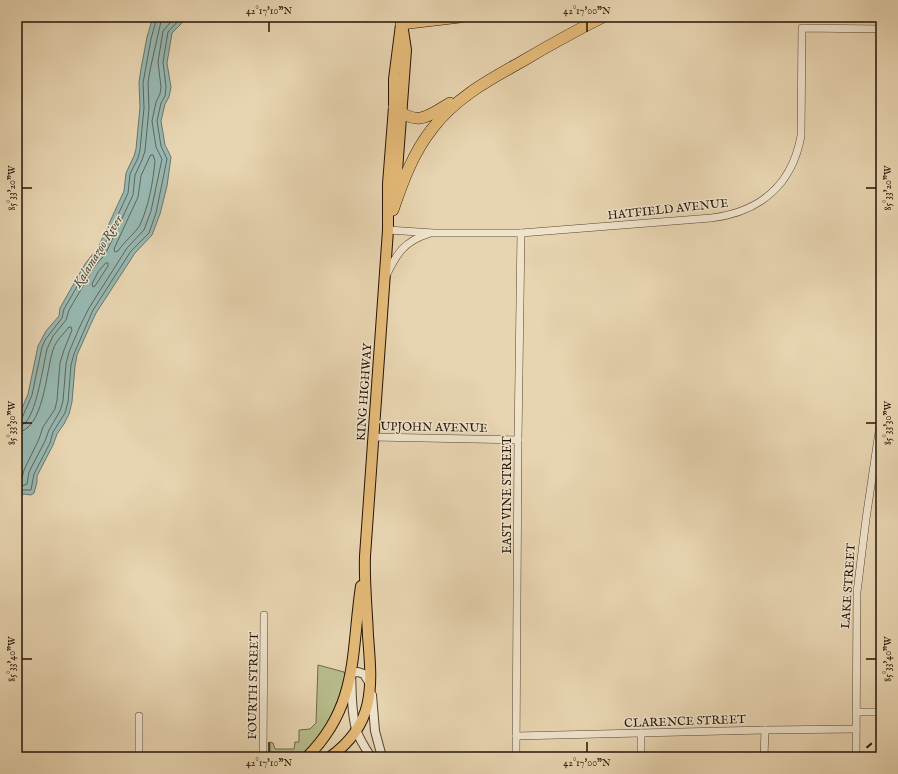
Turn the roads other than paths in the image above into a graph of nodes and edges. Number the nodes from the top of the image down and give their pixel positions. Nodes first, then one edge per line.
1 (460, 17) edge
2 (604, 17) edge
3 (402, 21) edge
4 (881, 29) edge
5 (475, 89) junction
6 (398, 110) junction
7 (393, 210) junction
8 (388, 230) junction
9 (434, 233) junction
10 (521, 233) junction
11 (385, 278) junction
12 (881, 418) edge
13 (373, 437) junction
14 (518, 440) junction
15 (879, 443) edge
16 (365, 556) junction
17 (264, 615) dead end
18 (351, 673) junction
19 (371, 686) junction
20 (856, 712) junction
21 (881, 712) edge
22 (139, 716) dead end
23 (856, 729) junction
24 (356, 730) junction
25 (765, 730) junction
26 (641, 733) junction
27 (516, 736) junction
28 (139, 757) edge
29 (263, 757) edge
30 (307, 757) edge
31 (330, 757) edge
32 (371, 757) edge
33 (382, 757) edge
34 (516, 757) edge
35 (641, 757) edge
36 (764, 757) edge
37 (856, 757) edge

1 - 3 highway
2 - 5 highway
3 - 6 main road, KING HIGHWAY
4 - 10 street, HATFIELD AVENUE
5 - 6 highway
5 - 7 highway
6 - 7 main road, KING HIGHWAY
6 - 8 main road, KING HIGHWAY
7 - 8 main road, KING HIGHWAY
8 - 9 street, HATFIELD AVENUE
8 - 11 main road, KING HIGHWAY
9 - 10 street, HATFIELD AVENUE
9 - 11 street
10 - 14 street, EAST VINE STREET
11 - 13 main road, KING HIGHWAY
12 - 15 street, LAKE STREET
13 - 14 street, UPJOHN AVENUE
13 - 16 main road, KING HIGHWAY
14 - 27 street, EAST VINE STREET
15 - 20 street, LAKE STREET
16 - 18 main road, KING HIGHWAY
16 - 19 main road, KING HIGHWAY
17 - 29 street, FOURTH STREET
18 - 19 street
18 - 24 street
18 - 30 main road, KING HIGHWAY
19 - 24 main road, KING HIGHWAY
19 - 33 street
20 - 21 street
20 - 23 street, LAKE STREET
22 - 28 street
23 - 25 street, CLARENCE STREET
23 - 37 street, LAKE STREET
24 - 31 main road, KING HIGHWAY
24 - 32 street
25 - 26 street, CLARENCE STREET
25 - 36 street
26 - 27 street, CLARENCE STREET
26 - 35 street
27 - 34 street, EAST VINE STREET

